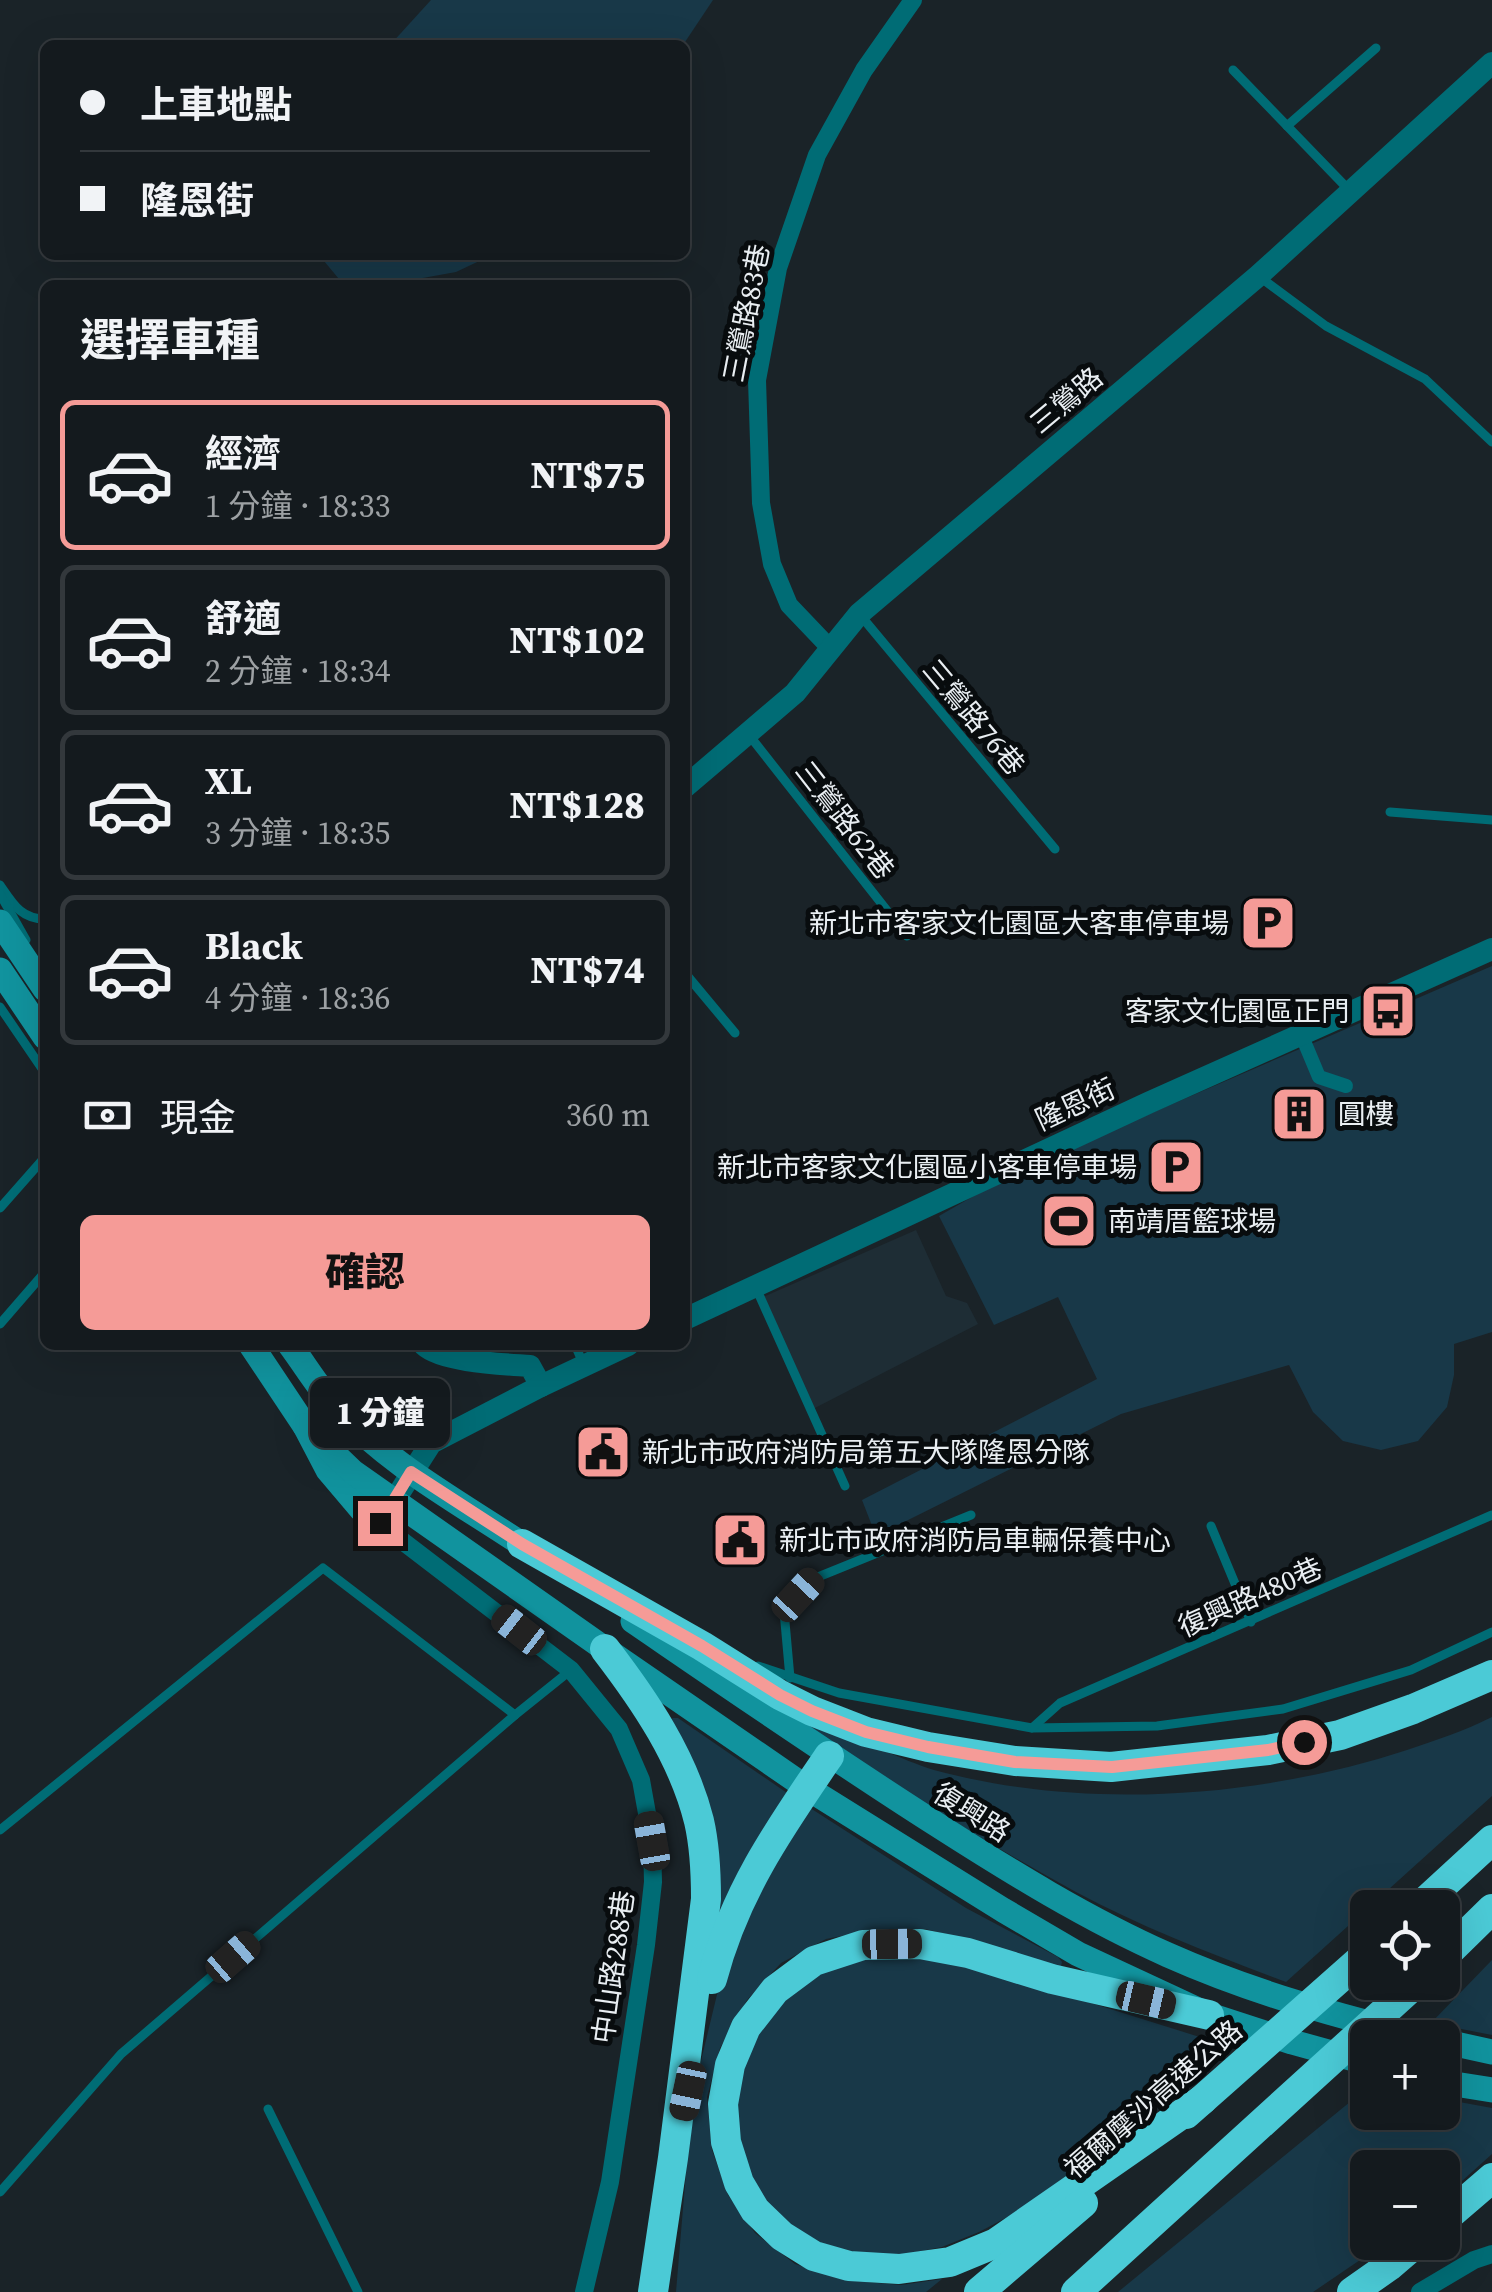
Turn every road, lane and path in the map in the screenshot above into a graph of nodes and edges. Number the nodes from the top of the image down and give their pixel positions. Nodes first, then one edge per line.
1 (913, 0) edge
2 (1376, 48) dead end
3 (1492, 63) edge
4 (1233, 70) dead end
5 (1286, 126) junction
6 (1351, 192) junction
7 (1258, 276) junction
8 (1492, 442) edge
9 (859, 614) junction
10 (830, 648) junction
11 (747, 733) junction
12 (690, 783) edge
13 (1390, 812) dead end
14 (1492, 820) edge
15 (1055, 849) dead end
16 (0, 886) edge
17 (0, 894) edge
18 (40, 920) edge
19 (0, 922) edge
20 (907, 936) dead end
21 (1492, 949) edge
22 (40, 963) edge
23 (0, 970) edge
24 (690, 978) edge
25 (40, 981) edge
26 (0, 1007) edge
27 (40, 1030) edge
28 (735, 1034) dead end
29 (1302, 1034) junction
30 (40, 1066) edge
31 (1346, 1086) dead end
32 (40, 1162) edge
33 (2, 1203) edge
34 (40, 1278) edge
35 (755, 1286) junction
36 (690, 1317) edge
37 (0, 1324) edge
38 (253, 1350) edge
39 (294, 1350) edge
40 (430, 1350) edge
41 (580, 1355) edge
42 (541, 1386) junction
43 (411, 1472) junction
44 (846, 1486) dead end
45 (387, 1512) junction
46 (970, 1515) dead end
47 (1492, 1515) edge
48 (1211, 1526) dead end
49 (522, 1544) junction
50 (1251, 1622) junction
51 (1492, 1632) edge
52 (702, 1646) junction
53 (605, 1649) junction
54 (571, 1670) junction
55 (1492, 1674) edge
56 (790, 1678) junction
57 (515, 1714) junction
58 (1032, 1728) junction
59 (828, 1756) junction
60 (807, 1788) junction
61 (0, 1830) edge
62 (1492, 1840) edge
63 (1438, 1890) edge
64 (1492, 1909) edge
65 (1460, 1940) edge
66 (1350, 1969) edge
67 (1397, 2000) edge
68 (1209, 2015) junction
69 (1358, 2020) edge
70 (1460, 2045) edge
71 (1492, 2052) edge
72 (1350, 2058) edge
73 (1460, 2085) edge
74 (1492, 2090) edge
75 (1202, 2100) junction
76 (268, 2108) dead end
77 (673, 2158) junction
78 (0, 2170) edge
79 (10, 2178) junction
80 (1492, 2178) edge
81 (0, 2192) edge
82 (1460, 2205) edge
83 (1492, 2254) edge
84 (1396, 2260) edge
85 (358, 2292) edge
86 (584, 2292) edge
87 (653, 2292) edge
88 (979, 2292) edge
89 (1076, 2292) edge
90 (1352, 2292) edge
91 (1420, 2292) edge

1 - 10 street, 三鶯路83巷
2 - 5 lane
3 - 6 street, 三鶯路
4 - 5 lane
5 - 6 lane
6 - 7 street, 三鶯路
7 - 8 lane
7 - 9 street, 三鶯路
9 - 10 street, 三鶯路
9 - 15 lane, 三鶯路76巷
10 - 11 street, 三鶯路
11 - 12 street, 三鶯路
11 - 20 lane, 三鶯路62巷
13 - 14 lane
16 - 18 lane
17 - 22 lane
19 - 25 main road
21 - 29 street, 隆恩街
23 - 27 main road
24 - 28 lane
26 - 30 lane
29 - 31 street
29 - 35 street, 隆恩街
32 - 33 lane
34 - 37 lane
35 - 36 street, 隆恩街
35 - 44 lane
38 - 45 main road
39 - 43 main road, 復興路
40 - 42 street
41 - 42 street
42 - 43 street
43 - 45 street
43 - 49 main road, 復興路
45 - 53 main road
45 - 54 street, 中山路288巷
46 - 56 lane
47 - 50 lane, 復興路480巷
48 - 50 lane
49 - 52 highway
49 - 59 main road, 復興路
50 - 58 lane, 復興路480巷
51 - 58 lane
52 - 55 highway
52 - 56 lane
53 - 60 main road
53 - 77 highway
54 - 57 lane
54 - 86 street, 中山路288巷
56 - 58 lane
57 - 61 lane
57 - 79 lane
59 - 60 highway
59 - 69 main road, 復興路
60 - 68 main road
60 - 77 highway
62 - 63 highway
64 - 65 highway
66 - 75 highway, 福爾摩沙高速公路
67 - 89 highway
68 - 72 main road
68 - 75 highway
70 - 71 main road
73 - 74 main road
75 - 88 highway, 福爾摩沙高速公路
76 - 85 lane
77 - 87 highway
78 - 79 lane
79 - 81 lane
80 - 82 highway
83 - 91 street
84 - 90 highway

